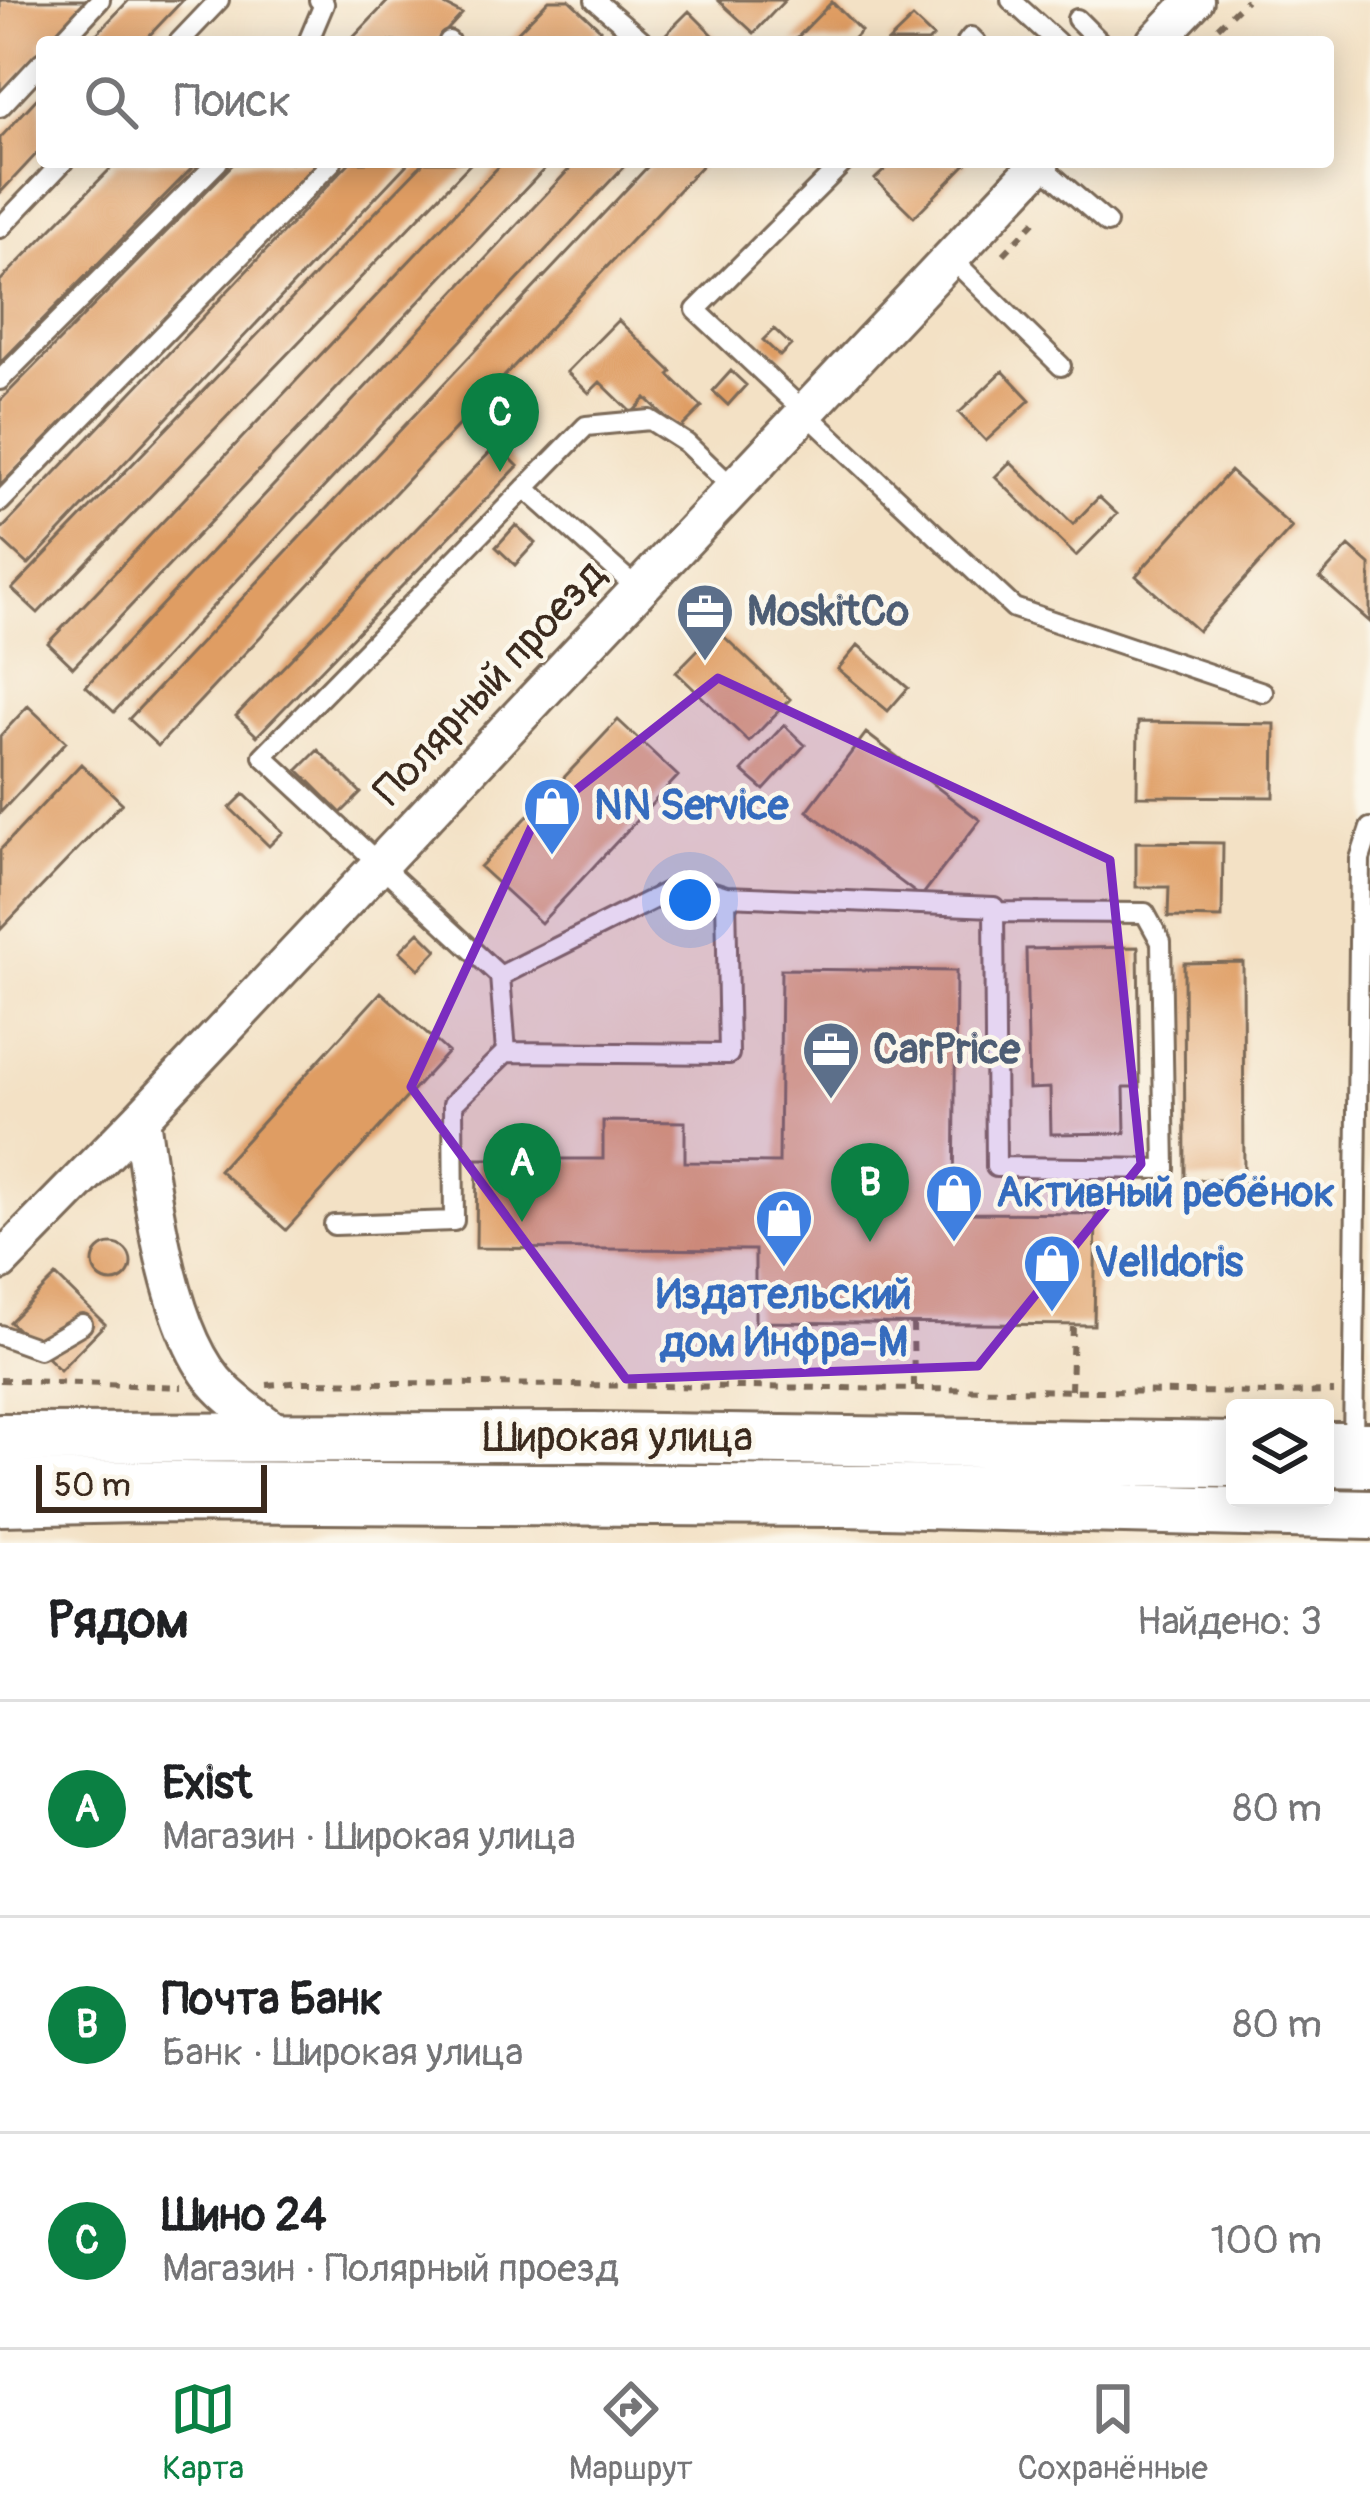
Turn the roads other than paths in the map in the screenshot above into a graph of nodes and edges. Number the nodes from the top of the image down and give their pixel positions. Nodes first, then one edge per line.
1 (100, 0) edge
2 (219, 0) edge
3 (319, 0) edge
4 (595, 0) edge
5 (1011, 0) edge
6 (1207, 14) edge
7 (1078, 19) dead end
8 (67, 36) edge
9 (184, 36) edge
10 (311, 36) edge
11 (637, 36) edge
12 (1050, 36) edge
13 (1094, 36) edge
14 (1166, 36) edge
15 (36, 68) edge
16 (0, 107) edge
17 (57, 168) edge
18 (212, 168) edge
19 (326, 168) edge
20 (838, 168) edge
21 (1048, 169) edge
22 (1107, 223) dead end
23 (0, 228) edge
24 (963, 270) junction
25 (1061, 366) dead end
26 (0, 380) edge
27 (806, 412) junction
28 (525, 488) junction
29 (734, 489) junction
30 (0, 502) edge
31 (639, 590) junction
32 (1263, 692) dead end
33 (1370, 828) edge
34 (381, 865) junction
35 (726, 896) junction
36 (996, 913) junction
37 (500, 976) junction
38 (506, 1052) junction
39 (1364, 1060) edge
40 (141, 1118) junction
41 (334, 1225) dead end
42 (0, 1262) edge
43 (82, 1324) dead end
44 (0, 1335) edge
45 (0, 1438) edge
46 (1349, 1459) edge
47 (270, 1469) junction
48 (0, 1470) edge
49 (1223, 1478) edge
50 (0, 1501) edge
51 (1370, 1515) edge

1 - 8 lane
2 - 9 lane
3 - 10 lane
4 - 11 lane
5 - 12 lane
6 - 14 street
7 - 13 lane
15 - 16 lane
17 - 23 lane
18 - 26 lane
19 - 30 lane
20 - 27 lane
21 - 22 lane
21 - 24 street, Полярный проезд
24 - 25 lane
24 - 27 street, Полярный проезд
27 - 29 street, Полярный проезд
27 - 32 lane
28 - 29 lane
28 - 31 lane
28 - 34 lane
29 - 31 street, Полярный проезд
31 - 34 street, Полярный проезд
33 - 39 lane
34 - 37 lane
34 - 40 street, Полярный проезд
35 - 36 lane
35 - 37 lane
35 - 38 lane
36 - 36 lane
37 - 38 lane
38 - 41 lane
39 - 46 lane
40 - 42 street, Полярный проезд
40 - 47 street
43 - 44 lane
45 - 47 main road, Широкая улица
47 - 48 lane, Широкая улица
47 - 49 main road, Широкая улица
47 - 49 main road, Широкая улица
47 - 50 main road, Широкая улица
49 - 51 main road, Широкая улица

